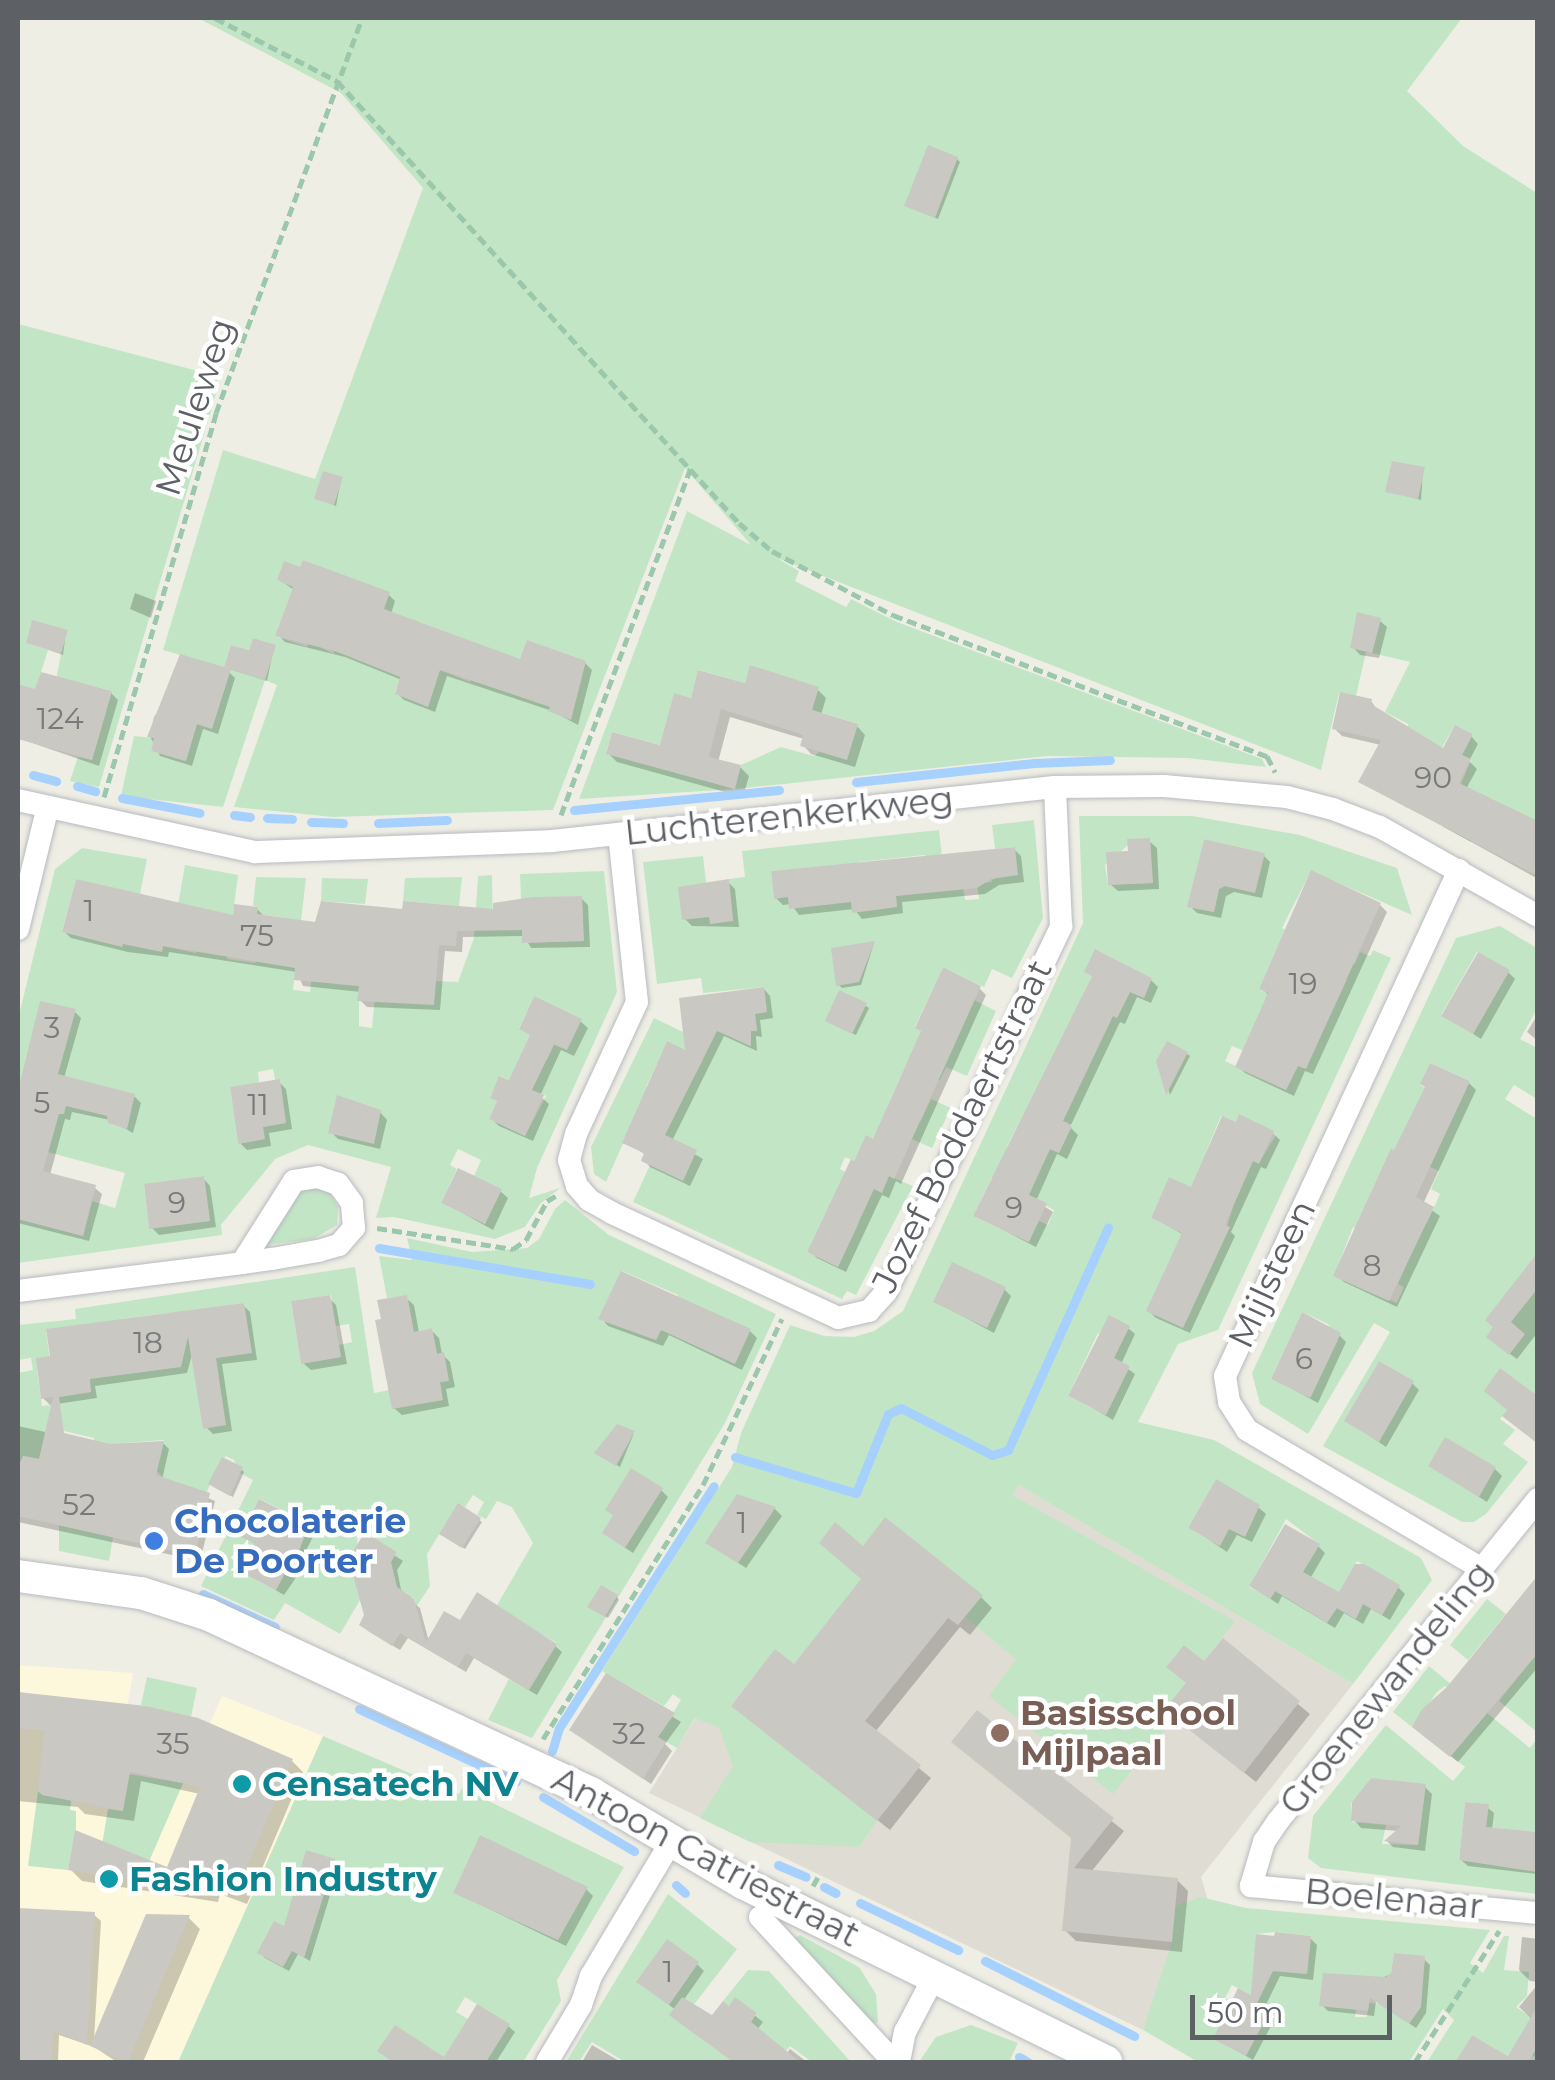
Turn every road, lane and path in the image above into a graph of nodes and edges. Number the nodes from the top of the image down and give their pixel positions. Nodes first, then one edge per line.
1 (215, 18) edge
2 (362, 18) edge
3 (337, 81) junction
4 (690, 466) junction
5 (1055, 787) junction
6 (1287, 797) junction
7 (18, 800) edge
8 (48, 810) junction
9 (97, 819) junction
10 (618, 834) junction
11 (552, 841) junction
12 (1458, 870) junction
13 (1538, 916) edge
14 (18, 930) edge
15 (576, 1186) junction
16 (354, 1228) junction
17 (242, 1263) junction
18 (18, 1291) edge
19 (792, 1298) junction
20 (1538, 1499) edge
21 (1482, 1569) junction
22 (18, 1576) edge
23 (528, 1763) junction
24 (671, 1842) junction
25 (1251, 1886) joint
26 (1510, 1910) junction
27 (1538, 1914) edge
28 (760, 1917) dead end
29 (934, 1977) junction
30 (547, 2062) edge
31 (897, 2062) edge
32 (1106, 2062) edge
33 (1415, 2062) edge

1 - 3 path
2 - 3 path, Meuleweg
3 - 4 path
3 - 9 path, Meuleweg
4 - 6 path
4 - 11 path
5 - 6 street, Luchterenkerkweg
5 - 10 street, Luchterenkerkweg
5 - 19 street, Jozef Boddaertstraat
6 - 12 street, Luchterenkerkweg
7 - 8 street, Luchterenkerkweg
8 - 9 street, Luchterenkerkweg
8 - 14 street
9 - 11 street, Luchterenkerkweg
10 - 11 street, Luchterenkerkweg
10 - 15 street
12 - 13 street, Luchterenkerkweg
12 - 21 street, Mijlsteen
15 - 16 path
15 - 19 street, Jozef Boddaertstraat
16 - 17 street
16 - 17 street
17 - 18 street
19 - 23 path
20 - 21 street, Groenewandeling
21 - 25 street, Groenewandeling
22 - 23 main road, Antoon Catriestraat
23 - 24 main road, Antoon Catriestraat
24 - 29 main road, Antoon Catriestraat
24 - 30 street
25 - 26 street, Boelenaar
26 - 27 street, Boelenaar
26 - 33 path
28 - 31 street
29 - 31 street
29 - 32 main road, Antoon Catriestraat

